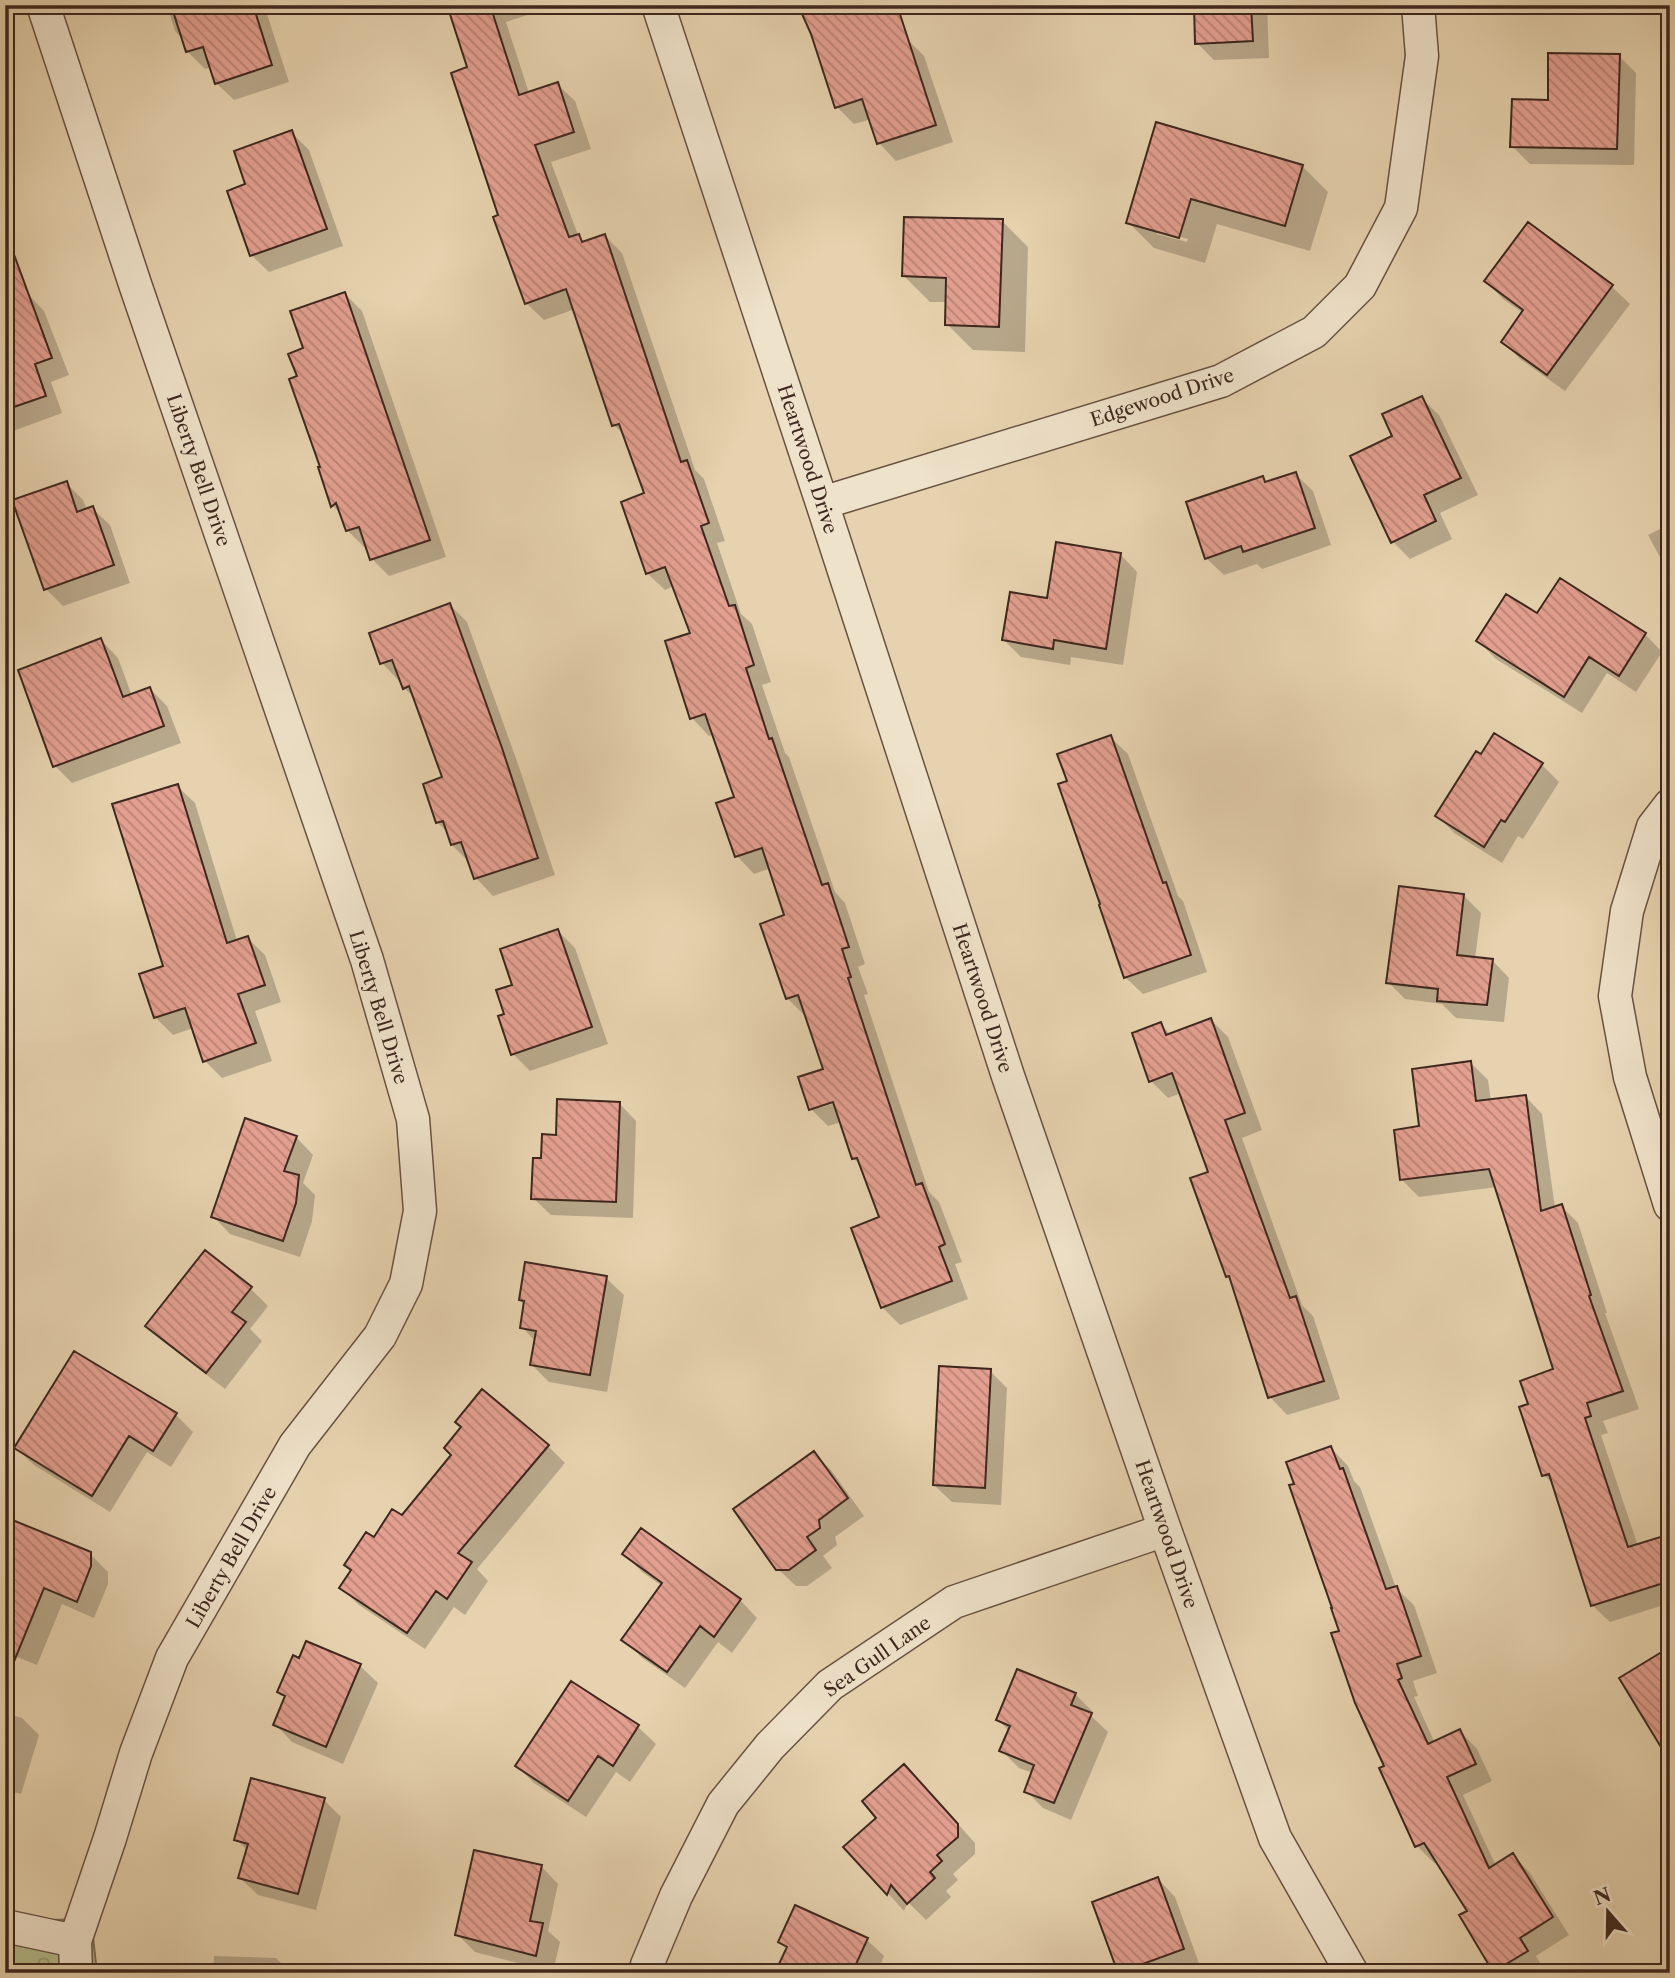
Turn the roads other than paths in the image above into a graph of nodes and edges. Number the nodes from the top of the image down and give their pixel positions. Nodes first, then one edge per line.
1 (43, 5) edge
2 (658, 5) edge
3 (1418, 5) edge
4 (822, 503) junction
5 (1670, 805) edge
6 (1670, 1205) edge
7 (1165, 1530) junction
8 (5, 1926) edge
9 (75, 1941) junction
10 (76, 1973) edge
11 (645, 1973) edge
12 (1352, 1973) edge

1 - 9 street, Liberty Bell Drive
2 - 4 street, Heartwood Drive
3 - 4 street, Edgewood Drive
4 - 7 street, Heartwood Drive
5 - 6 street
7 - 11 street, Sea Gull Lane
7 - 12 street, Heartwood Drive
8 - 9 street
9 - 10 street, Liberty Bell Drive

